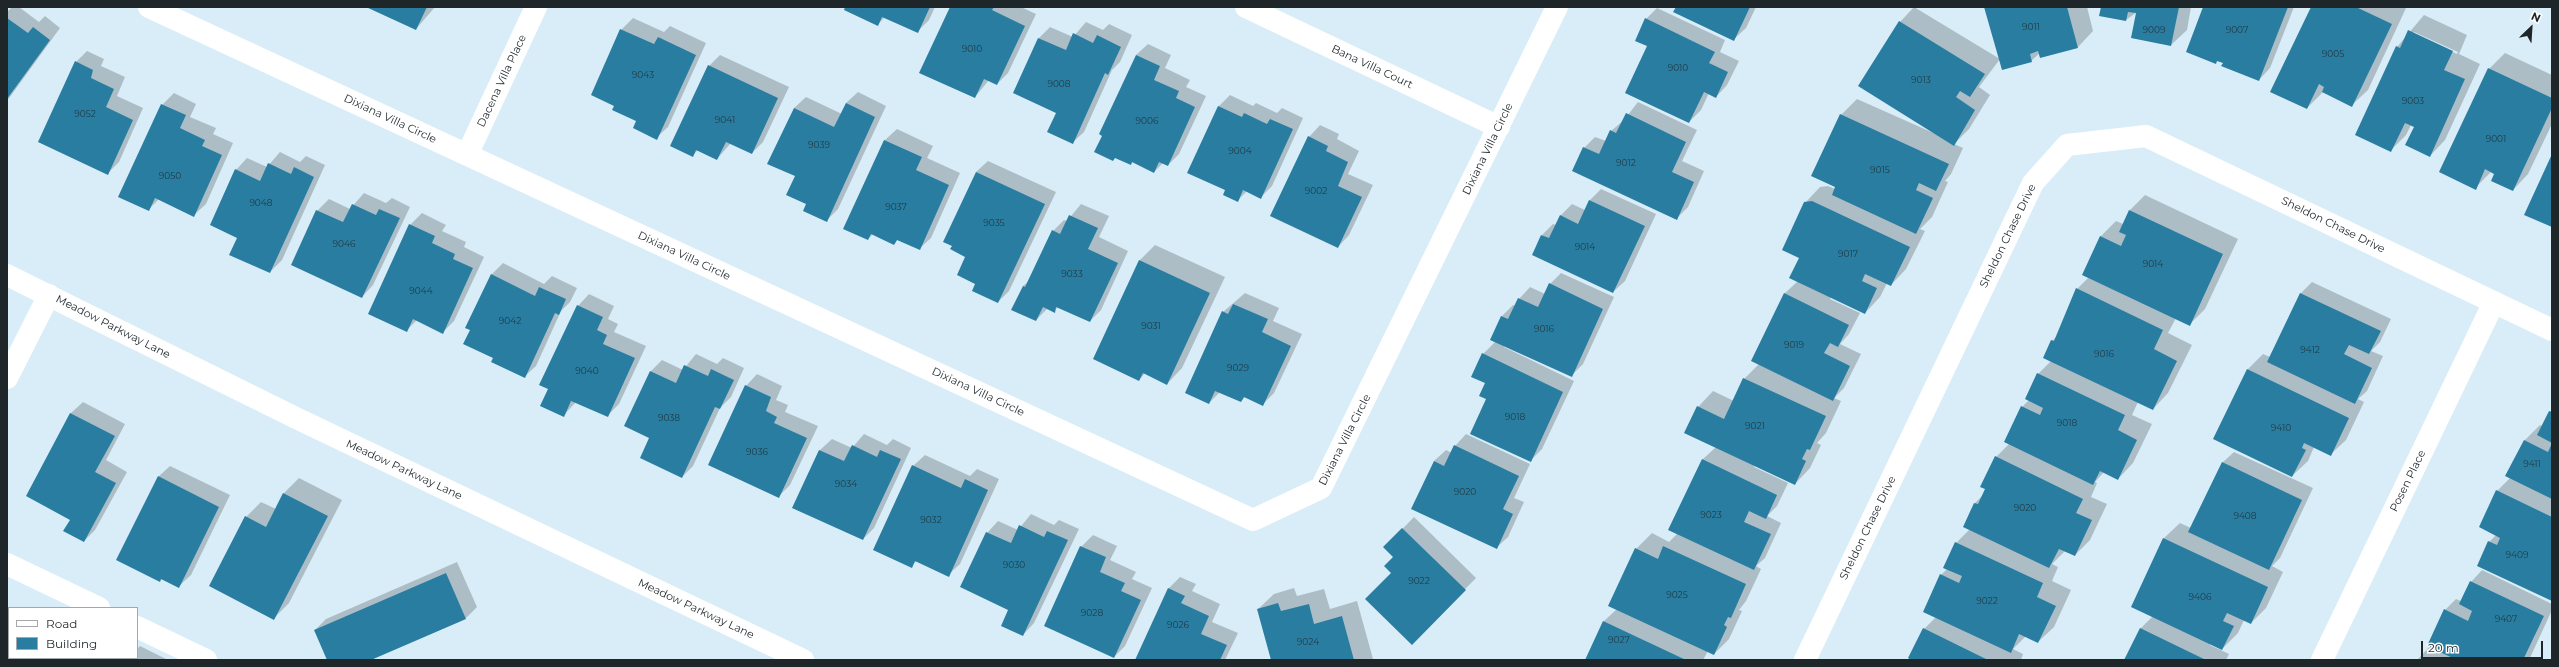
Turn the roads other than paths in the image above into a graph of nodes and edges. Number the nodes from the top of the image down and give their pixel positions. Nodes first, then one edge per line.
1 (149, 7) edge
2 (536, 7) edge
3 (1246, 7) edge
4 (1557, 7) edge
5 (1499, 127) junction
6 (467, 155) junction
7 (7, 275) edge
8 (49, 295) junction
9 (2494, 302) junction
10 (2552, 330) edge
11 (7, 378) edge
12 (7, 564) edge
13 (97, 607) edge
14 (138, 626) edge
15 (206, 660) edge
16 (803, 660) edge
17 (1805, 660) edge
18 (2322, 660) edge

1 - 6 street, Dixiana Villa Circle
2 - 6 street, Dacena Villa Place
3 - 5 street, Bana Villa Court
4 - 5 street, Dixiana Villa Circle
5 - 6 street, Dixiana Villa Circle
7 - 8 street, Meadow Parkway Lane
8 - 11 street
8 - 16 street, Meadow Parkway Lane
9 - 10 street, Sheldon Chase Drive
9 - 17 street, Sheldon Chase Drive
9 - 18 street, Posen Place
12 - 13 street
14 - 15 street

